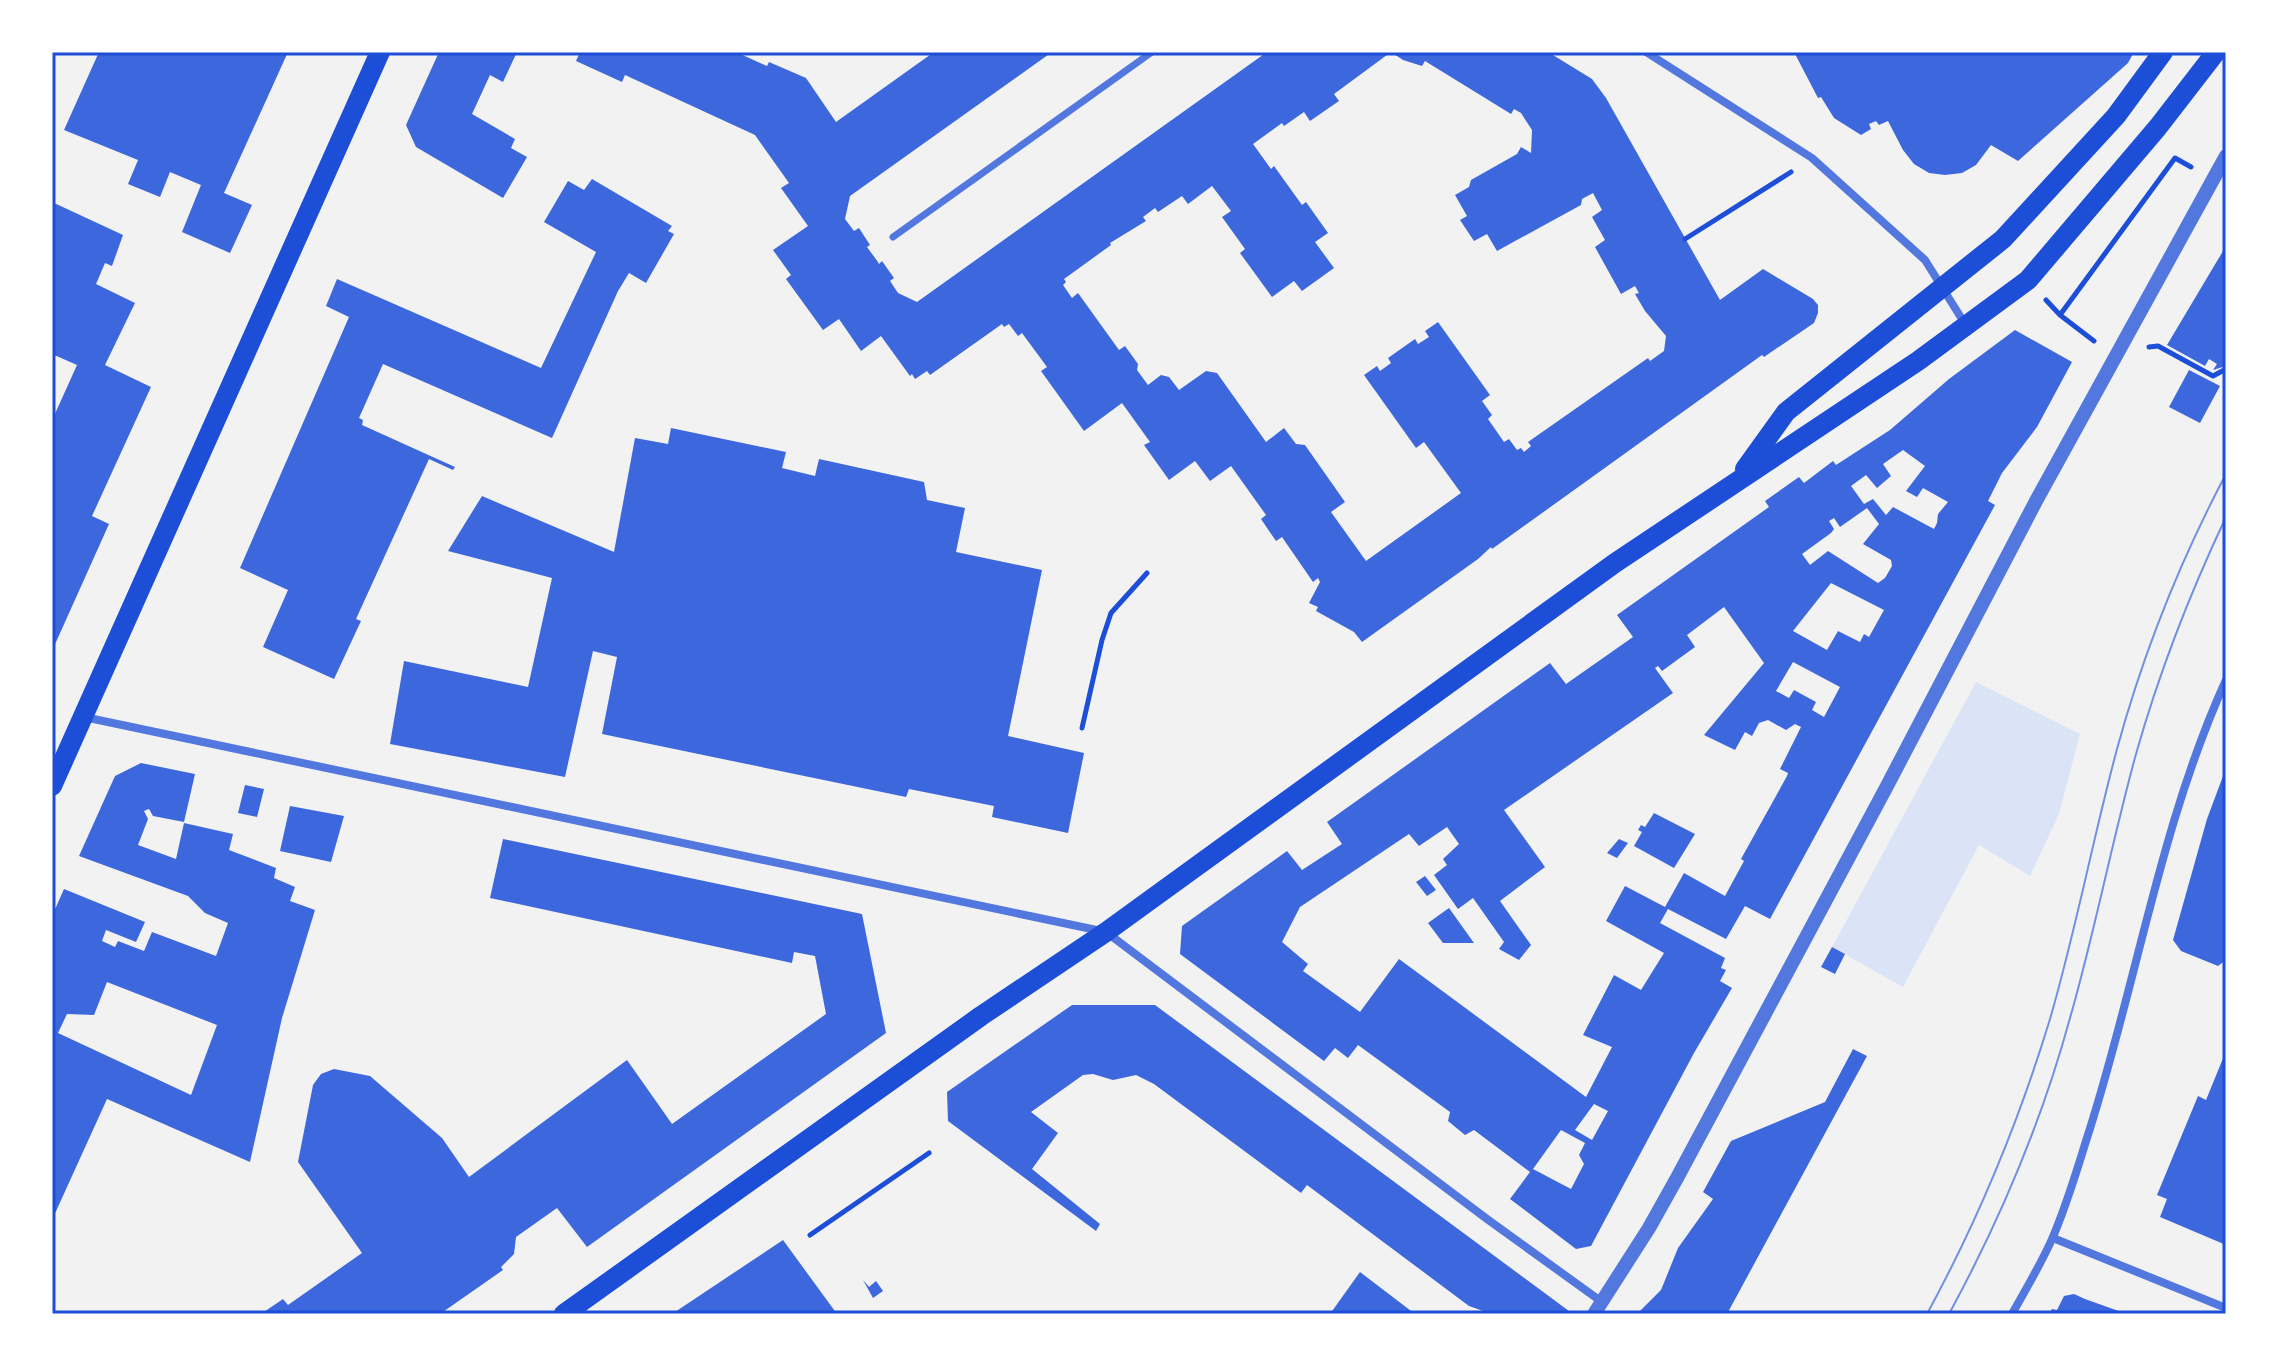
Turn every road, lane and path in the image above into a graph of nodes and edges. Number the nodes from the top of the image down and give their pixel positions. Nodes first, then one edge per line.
1 (380, 52) edge
2 (1152, 52) edge
3 (1646, 52) edge
4 (2163, 52) edge
5 (2216, 52) edge
6 (2226, 156) edge
7 (1812, 158) junction
8 (2213, 179) junction
9 (893, 237) dead end
10 (1685, 239) dead end
11 (2028, 280) junction
12 (1943, 287) junction
13 (2060, 315) junction
14 (1965, 325) junction
15 (2117, 352) junction
16 (2226, 369) edge
17 (1735, 482) junction
18 (1147, 573) dead end
19 (2226, 680) edge
20 (84, 717) junction
21 (1082, 728) dead end
22 (52, 786) edge
23 (1106, 932) junction
24 (929, 1153) dead end
25 (810, 1235) dead end
26 (2053, 1238) junction
27 (1598, 1308) edge
28 (2226, 1308) edge
29 (564, 1314) edge
30 (2012, 1314) edge

1 - 20 main road
2 - 9 street
3 - 7 street
4 - 12 main road
5 - 11 main road
6 - 8 street
7 - 10 path
7 - 12 street
8 - 13 path
8 - 15 street
11 - 13 path
11 - 14 main road
12 - 14 street
12 - 17 main road
13 - 15 path
14 - 17 main road
15 - 16 path
15 - 27 street
17 - 23 main road
18 - 21 path
19 - 26 street
20 - 22 main road
20 - 23 street
23 - 27 street
23 - 29 main road
24 - 25 path
26 - 28 street
26 - 30 street

